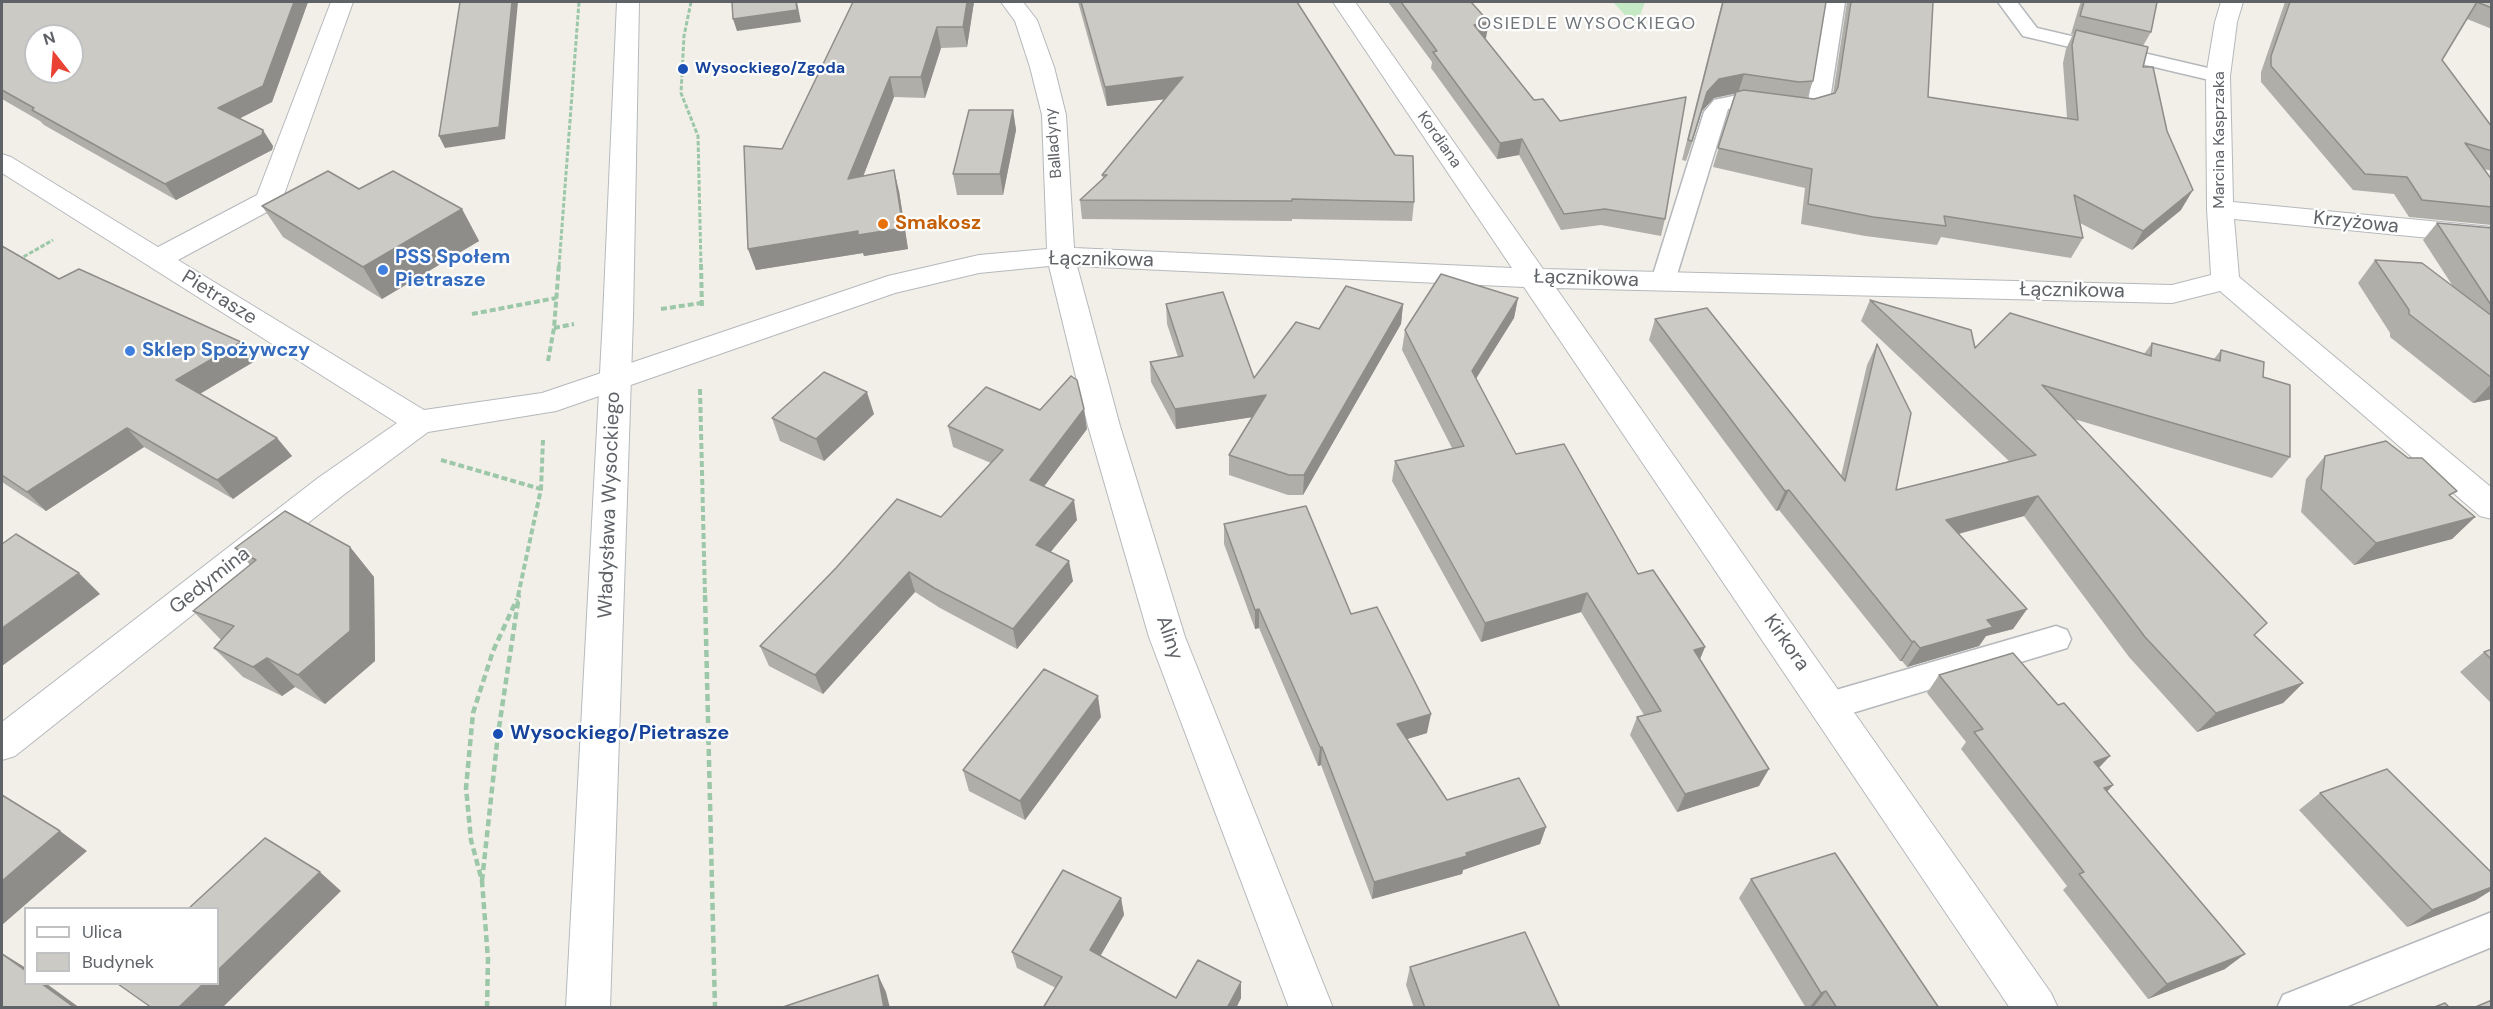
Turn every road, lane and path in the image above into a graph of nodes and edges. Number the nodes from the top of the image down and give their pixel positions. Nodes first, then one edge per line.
1 (342, 2) edge
2 (579, 2) edge
3 (628, 2) edge
4 (691, 2) edge
5 (1012, 2) edge
6 (1344, 2) edge
7 (1835, 2) edge
8 (2007, 2) edge
9 (2232, 2) edge
10 (2218, 76) junction
11 (2, 162) edge
12 (2220, 209) junction
13 (92, 219) junction
14 (2492, 236) edge
15 (1061, 256) junction
16 (158, 260) junction
17 (12, 264) edge
18 (1535, 278) junction
19 (2225, 280) junction
20 (1663, 281) junction
21 (556, 298) junction
22 (472, 314) dead end
23 (712, 346) junction
24 (615, 379) junction
25 (545, 403) junction
26 (420, 422) junction
27 (436, 459) dead end
28 (541, 489) junction
29 (2492, 507) edge
30 (519, 593) junction
31 (2056, 639) dead end
32 (1829, 706) junction
33 (2, 744) edge
34 (482, 881) junction
35 (2492, 928) edge
36 (487, 1008) edge
37 (588, 1008) edge
38 (715, 1008) edge
39 (1311, 1008) edge
40 (2037, 1008) edge
41 (2296, 1008) edge

1 - 16 street
2 - 21 path
3 - 24 street, Władysława Wysockiego
4 - 23 path
5 - 15 street, Balladyny
6 - 18 street, Kordiana
7 - 20 lane
8 - 10 lane
9 - 10 street, Marcina Kasprzaka
10 - 12 street, Marcina Kasprzaka
11 - 13 street, Pietrasze
12 - 14 street, Krzyżowa
12 - 19 street, Marcina Kasprzaka
13 - 16 street, Pietrasze
13 - 17 path
15 - 18 street, Łącznikowa
15 - 23 street, Łącznikowa
15 - 39 street, Aliny
16 - 26 street, Pietrasze
18 - 20 street, Łącznikowa
18 - 32 street, Kirkora
19 - 20 street, Łącznikowa
19 - 29 street
21 - 22 path
21 - 25 path
23 - 24 street, Łącznikowa
23 - 38 path
24 - 25 street
24 - 37 street, Władysława Wysockiego
25 - 26 street
25 - 28 path
26 - 33 street, Gedymina
27 - 28 path
28 - 30 path
30 - 34 path
30 - 34 path
31 - 32 lane
32 - 40 street, Kirkora
34 - 36 path
35 - 41 lane

